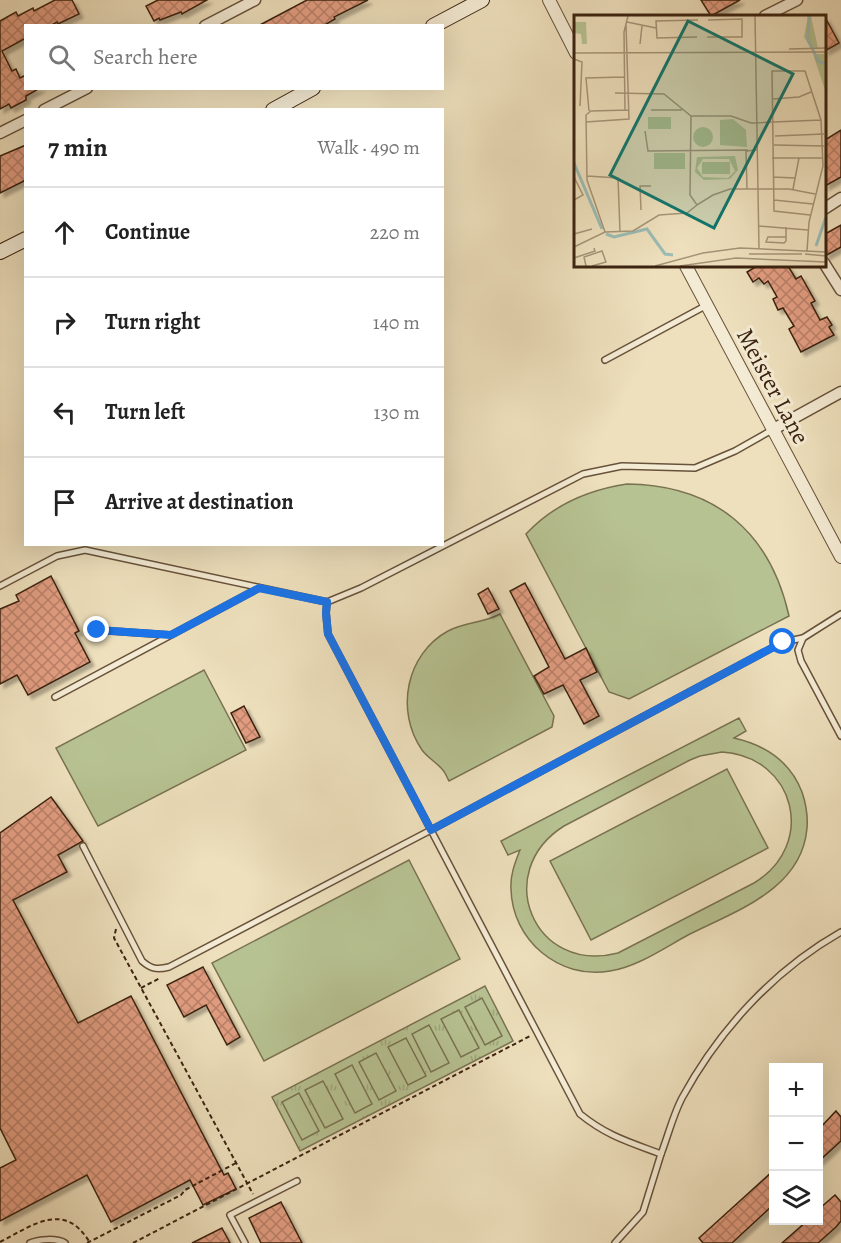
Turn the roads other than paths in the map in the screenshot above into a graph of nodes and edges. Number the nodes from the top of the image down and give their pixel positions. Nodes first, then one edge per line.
1 (255, 0) edge
2 (482, 0) edge
3 (549, 0) edge
4 (797, 0) edge
5 (767, 15) edge
6 (209, 24) edge
7 (438, 24) edge
8 (574, 49) edge
9 (83, 90) edge
10 (309, 90) edge
11 (48, 108) edge
12 (277, 108) edge
13 (24, 121) edge
14 (0, 134) edge
15 (841, 198) edge
16 (826, 208) edge
17 (24, 240) edge
18 (0, 252) edge
19 (826, 265) edge
20 (687, 267) edge
21 (841, 290) edge
22 (707, 305) junction
23 (605, 360) dead end
24 (841, 392) edge
25 (772, 430) junction
26 (444, 545) edge
27 (443, 546) edge
28 (841, 557) edge
29 (0, 586) edge
30 (259, 588) junction
31 (327, 602) junction
32 (841, 614) edge
33 (97, 630) dead end
34 (171, 635) junction
35 (803, 638) junction
36 (55, 697) dead end
37 (841, 736) edge
38 (431, 830) junction
39 (83, 846) dead end
40 (841, 932) edge
41 (661, 1154) junction
42 (297, 1181) dead end
43 (30, 1243) edge
44 (65, 1243) edge
45 (245, 1243) edge
46 (615, 1243) edge

1 - 6 street
2 - 7 main road
3 - 8 street
4 - 5 street
9 - 11 street
10 - 12 main road
13 - 14 street
15 - 16 street
17 - 18 main road
19 - 21 street
20 - 22 street, Meister Lane
22 - 23 lane
22 - 25 street, Meister Lane
24 - 25 street
25 - 26 lane
25 - 28 street, Meister Lane
27 - 31 lane
29 - 30 lane
30 - 31 lane
30 - 34 lane
31 - 38 lane
32 - 35 lane
33 - 34 lane
34 - 36 lane
35 - 37 lane
35 - 38 lane
38 - 39 lane
38 - 41 lane
40 - 41 lane
41 - 46 lane
42 - 45 lane
43 - 44 lane

